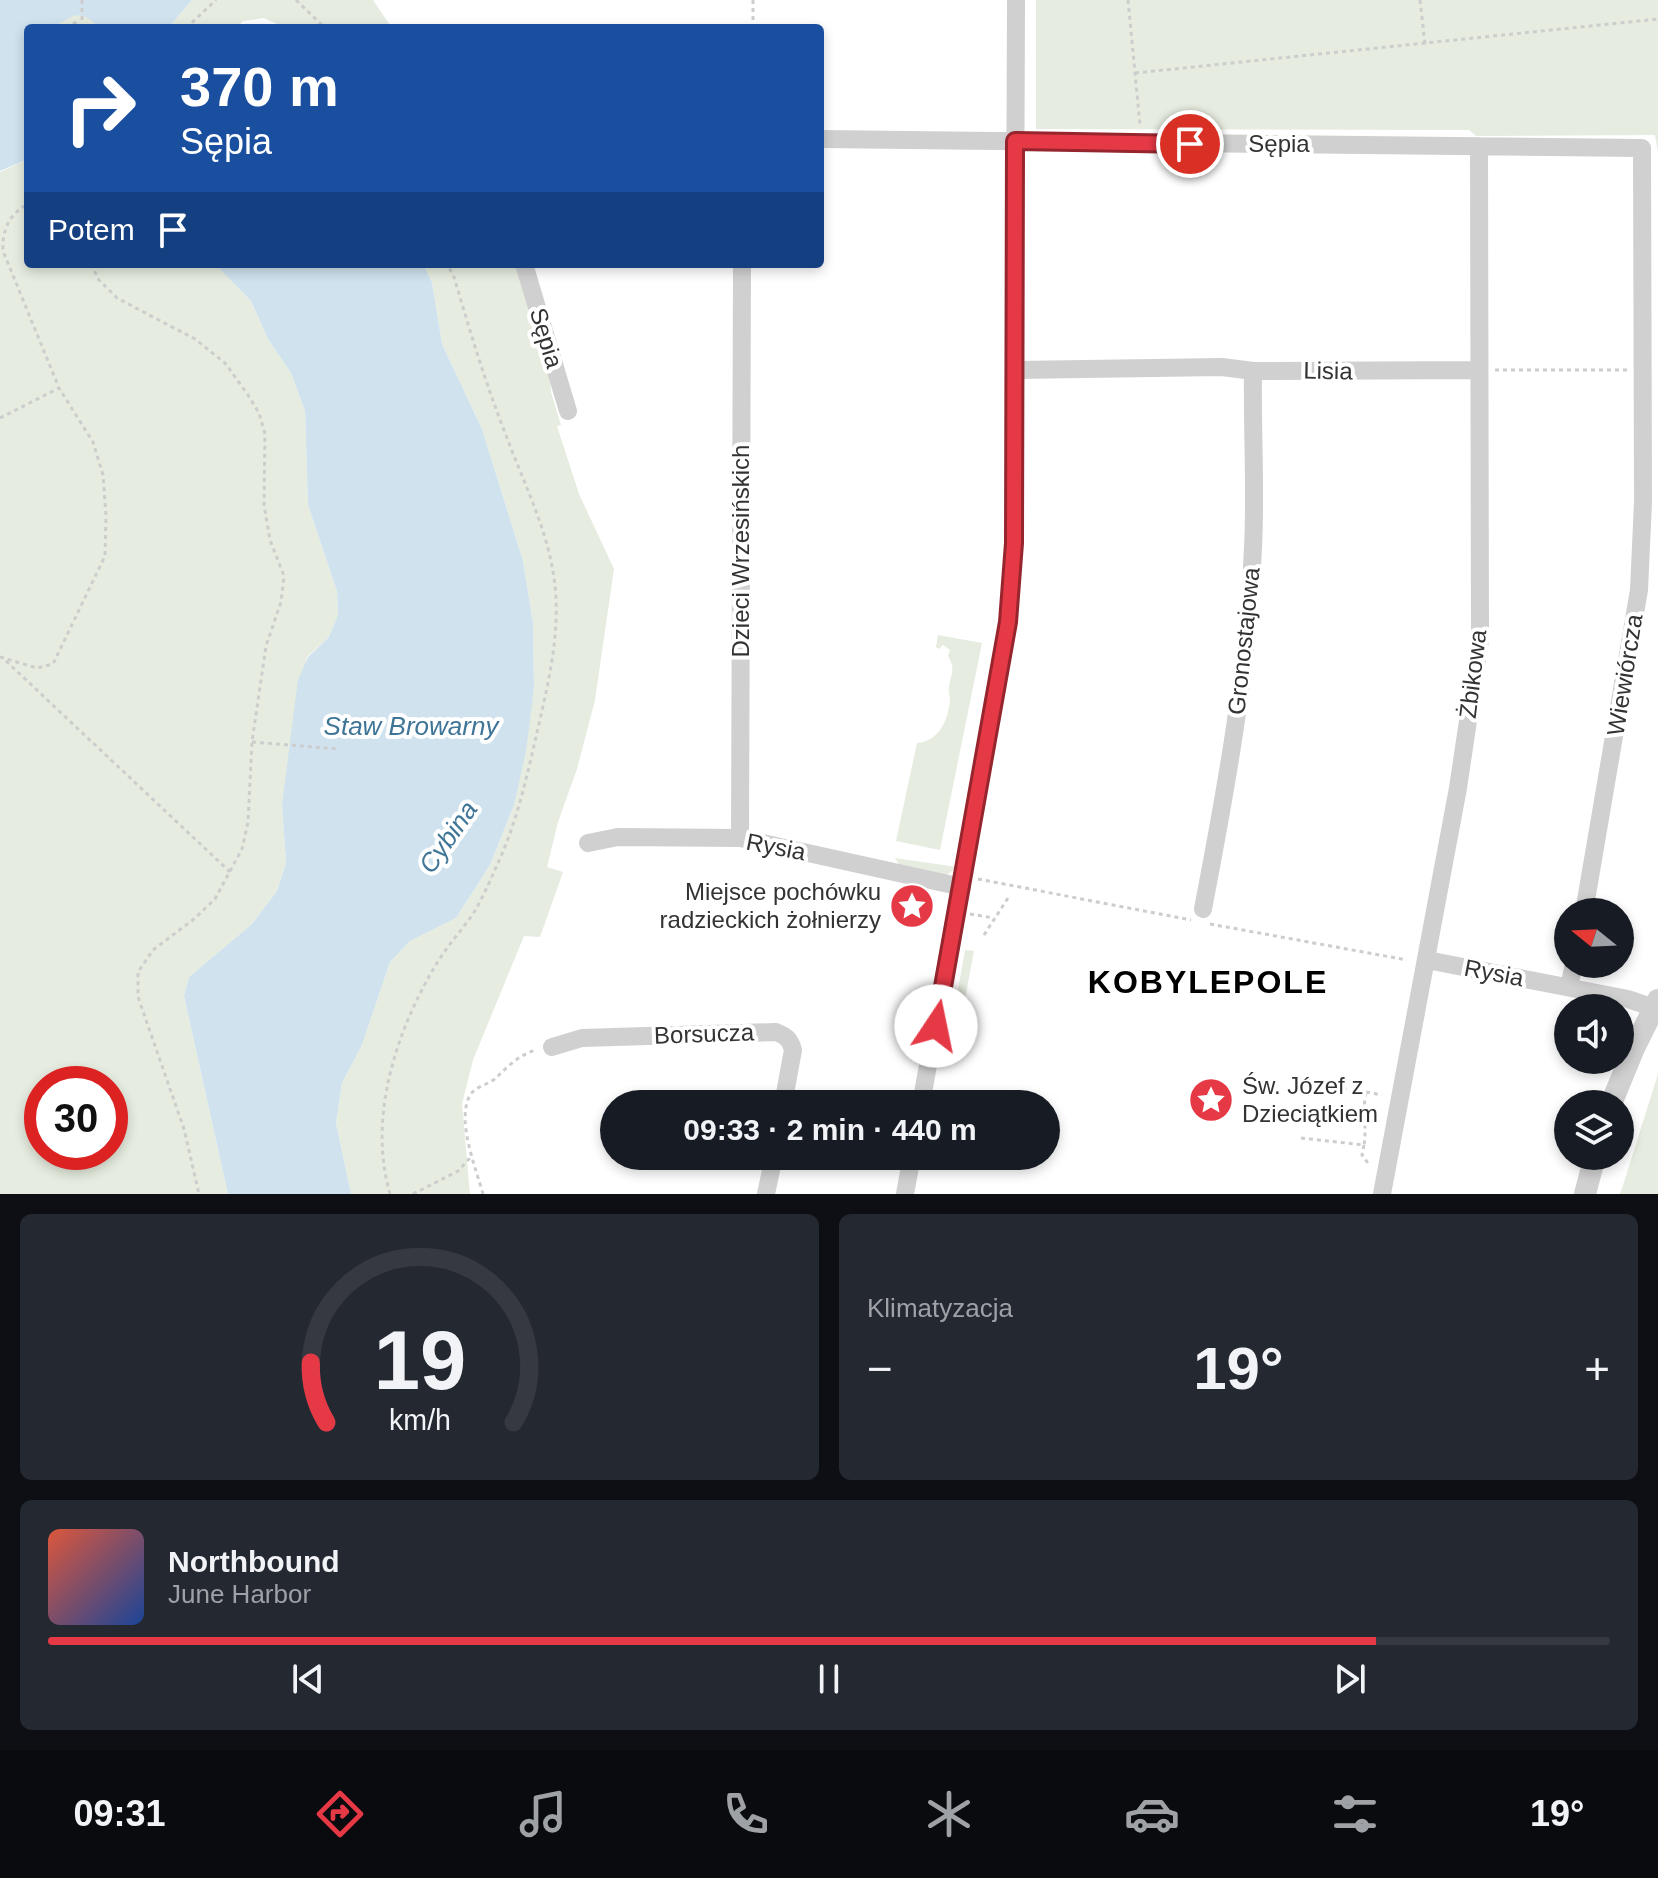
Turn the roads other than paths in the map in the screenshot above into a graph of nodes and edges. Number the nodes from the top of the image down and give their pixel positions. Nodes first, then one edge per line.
1 (1016, 0) edge
2 (824, 139) edge
3 (1015, 141) junction
4 (1479, 146) junction
5 (1642, 148) joint
6 (525, 268) edge
7 (742, 268) edge
8 (1014, 370) junction
9 (1479, 370) junction
10 (1253, 371) junction
11 (568, 411) dead end
12 (740, 838) junction
13 (588, 843) dead end
14 (962, 887) junction
15 (1586, 898) edge
16 (1203, 909) dead end
17 (1427, 960) junction
18 (1571, 978) edge
19 (1569, 987) junction
20 (1656, 1004) edge
21 (552, 1047) road end
22 (786, 1090) edge
23 (924, 1090) edge
24 (1617, 1090) edge
25 (771, 1170) edge
26 (909, 1170) edge
27 (1591, 1170) edge
28 (766, 1194) edge
29 (905, 1194) edge
30 (1382, 1194) edge
31 (1585, 1194) edge

1 - 3 street
2 - 3 street, Sępia
3 - 4 street, Sępia
3 - 8 street
4 - 5 street, Sępia
4 - 9 street, Żbikowa
5 - 15 street, Wiewiórcza
6 - 11 street, Sępia
7 - 12 street, Dzieci Wrzesińskich
8 - 10 street, Lisia
8 - 14 street
9 - 10 street, Lisia
9 - 17 street, Żbikowa
10 - 16 street, Gronostajowa
12 - 13 street, Rysia
12 - 14 street, Rysia
14 - 23 street
17 - 19 street, Rysia
17 - 30 street, Żbikowa
18 - 19 street
19 - 20 street, Rysia
20 - 24 street
21 - 22 street, Borsucza
25 - 28 street
26 - 29 street
27 - 31 street

